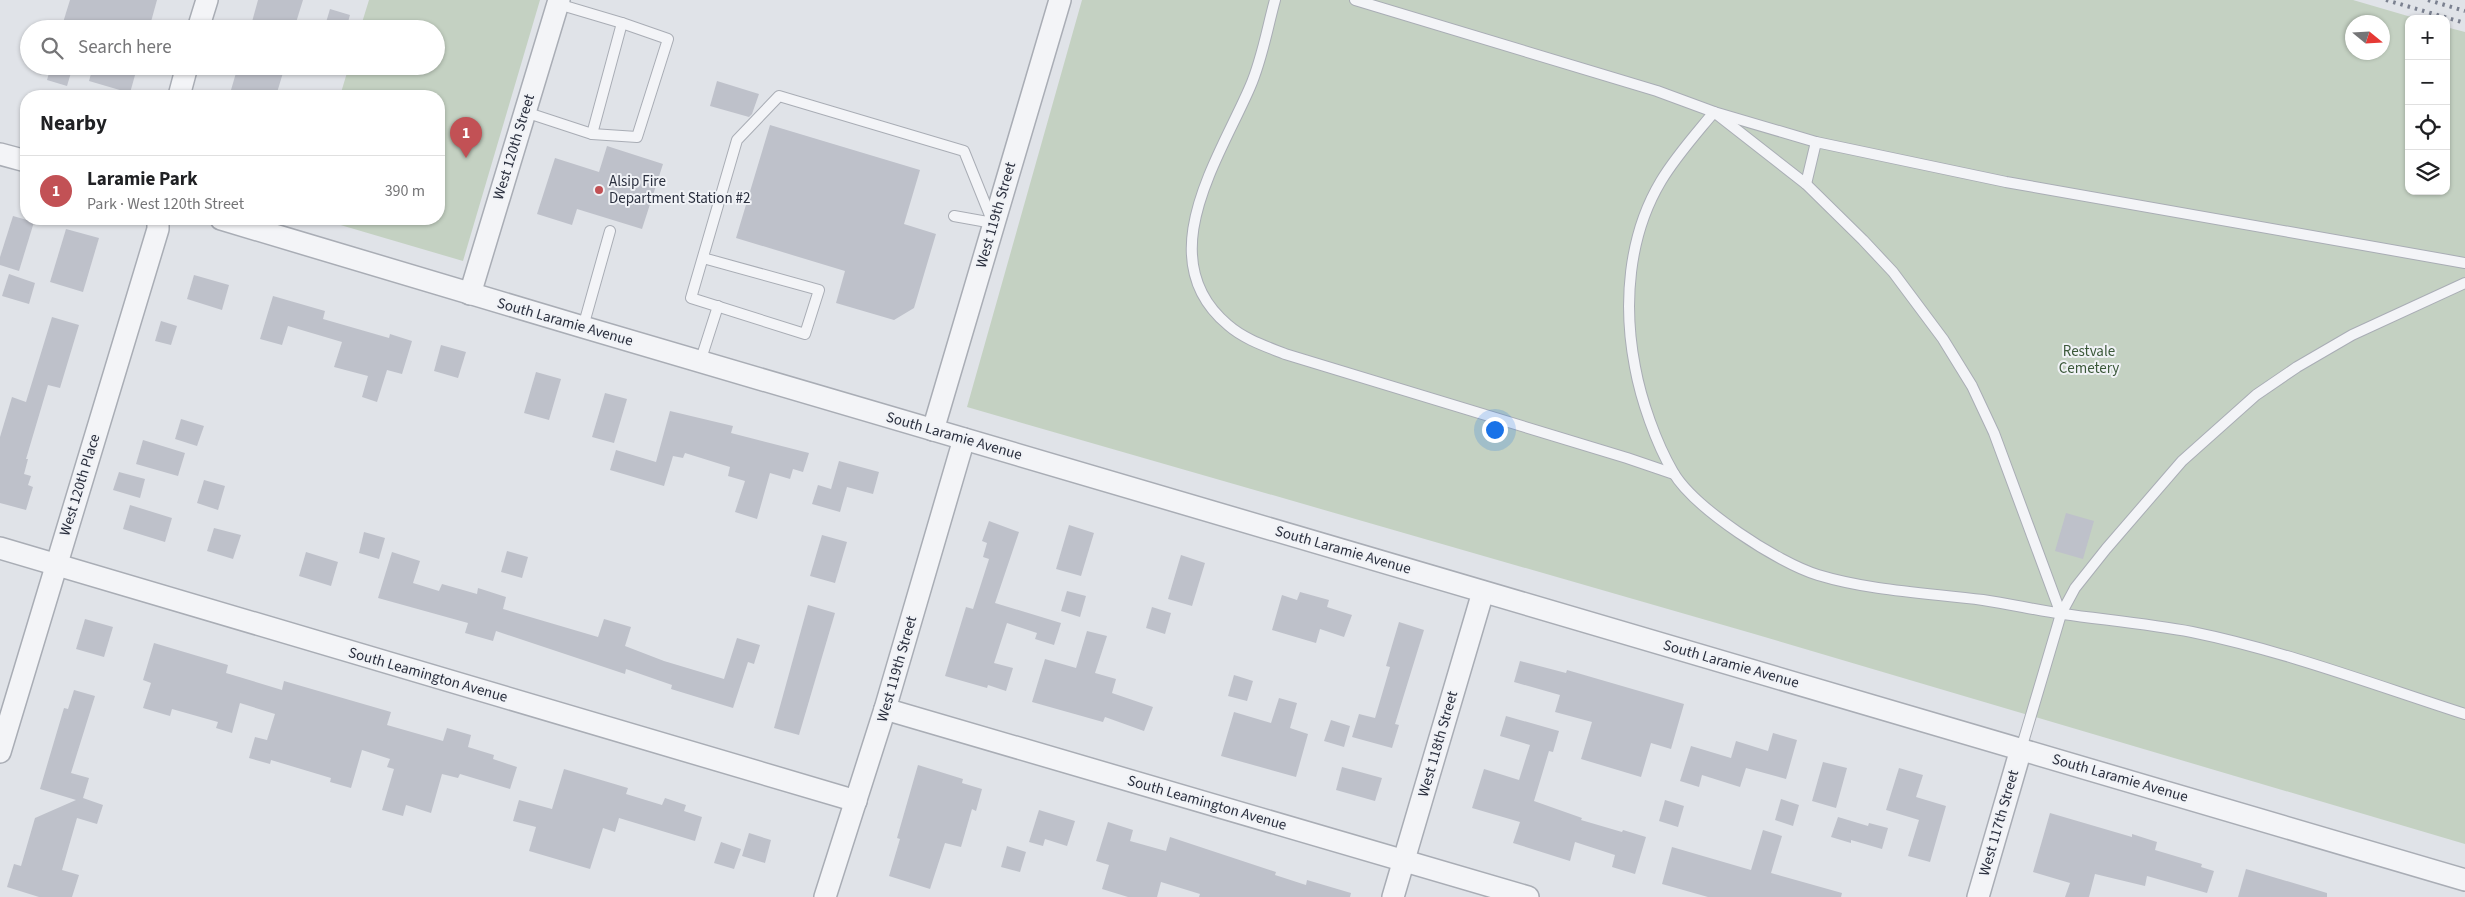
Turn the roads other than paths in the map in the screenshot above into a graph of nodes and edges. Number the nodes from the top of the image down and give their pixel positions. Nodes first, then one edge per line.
1 (207, 0) edge
2 (1060, 0) edge
3 (1275, 0) edge
4 (1355, 0) edge
5 (558, 2) edge
6 (201, 20) edge
7 (622, 23) junction
8 (185, 75) edge
9 (181, 90) edge
10 (525, 112) junction
11 (1714, 112) junction
12 (592, 134) junction
13 (1816, 142) junction
14 (0, 154) edge
15 (20, 159) edge
16 (1806, 184) junction
17 (954, 216) dead end
18 (993, 223) junction
19 (158, 225) edge
20 (241, 225) edge
21 (610, 231) dead end
22 (703, 258) junction
23 (2465, 263) edge
24 (2465, 283) edge
25 (470, 294) junction
26 (718, 306) junction
27 (583, 327) junction
28 (700, 362) junction
29 (933, 430) junction
30 (964, 439) junction
31 (1674, 474) junction
32 (0, 548) edge
33 (55, 565) junction
34 (1484, 592) junction
35 (2061, 614) junction
36 (885, 708) junction
37 (2465, 714) edge
38 (2021, 749) junction
39 (0, 752) edge
40 (856, 801) junction
41 (1404, 861) junction
42 (2465, 880) edge
43 (825, 897) edge
44 (1393, 897) edge
45 (1528, 897) edge
46 (1978, 897) edge

1 - 6 street
2 - 18 street, West 119th Street
3 - 31 lane
4 - 11 lane
5 - 7 lane
5 - 10 street, West 120th Street
7 - 12 lane
7 - 12 lane
8 - 9 street
10 - 12 lane
10 - 25 street, West 120th Street
11 - 13 lane
11 - 16 lane
11 - 31 lane
13 - 16 lane
13 - 23 lane
14 - 15 street
16 - 35 lane
17 - 18 lane
18 - 22 lane
18 - 29 street, West 119th Street
19 - 33 street, West 120th Place
20 - 25 street, South Laramie Avenue
21 - 27 lane
22 - 26 lane
22 - 26 lane
24 - 35 lane
25 - 27 street, South Laramie Avenue
26 - 28 lane
27 - 28 street, South Laramie Avenue
28 - 29 street, South Laramie Avenue
29 - 30 street, South Laramie Avenue
30 - 34 street, South Laramie Avenue
30 - 36 street, West 119th Street
31 - 35 lane
32 - 33 street, South Leamington Avenue
33 - 39 street, West 120th Place
33 - 40 street, South Leamington Avenue
34 - 38 street, South Laramie Avenue
34 - 41 street, West 118th Street
35 - 37 lane
35 - 38 lane
36 - 40 street, West 119th Street
36 - 41 street, South Leamington Avenue
38 - 42 street, South Laramie Avenue
38 - 46 street, West 117th Street
40 - 43 street, West 119th Street
41 - 44 street, West 118th Street
41 - 45 street, South Leamington Avenue

